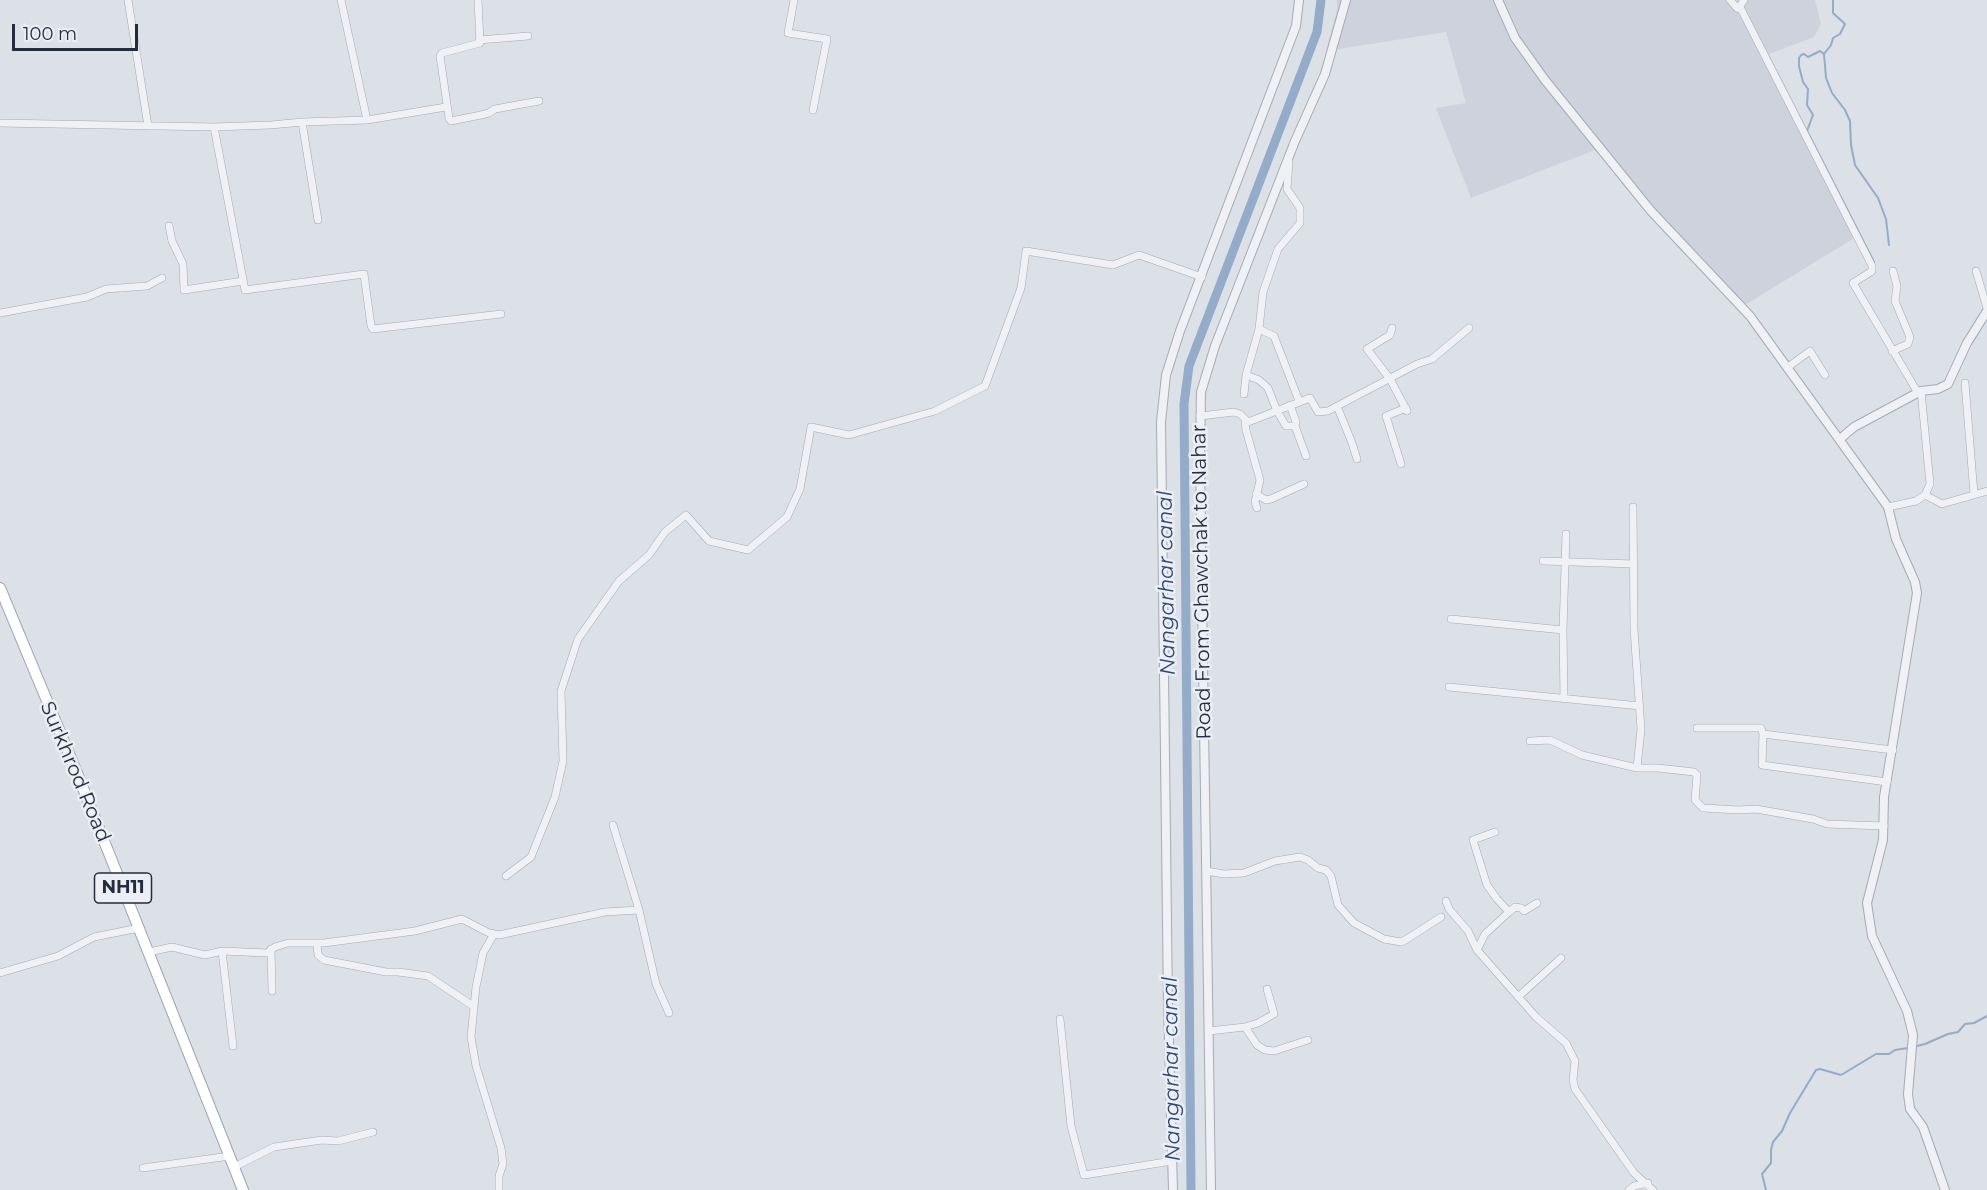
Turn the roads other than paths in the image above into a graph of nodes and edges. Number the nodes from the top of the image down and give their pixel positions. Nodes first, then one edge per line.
1 (128, 0) edge
2 (341, 0) edge
3 (478, 0) edge
4 (794, 0) edge
5 (1299, 0) edge
6 (1346, 0) edge
7 (1497, 0) edge
8 (1730, 0) edge
9 (1744, 0) edge
10 (1741, 9) junction
11 (528, 36) dead end
12 (479, 40) junction
13 (539, 101) dead end
14 (447, 107) junction
15 (813, 110) dead end
16 (367, 120) junction
17 (302, 122) junction
18 (0, 123) edge
19 (148, 126) junction
20 (214, 127) junction
21 (1290, 154) junction
22 (318, 220) dead end
23 (169, 226) dead end
24 (1893, 270) dead end
25 (1976, 271) dead end
26 (1202, 277) junction
27 (162, 278) dead end
28 (243, 281) junction
29 (1987, 309) edge
30 (0, 313) edge
31 (501, 314) dead end
32 (1392, 328) dead end
33 (1469, 328) dead end
34 (1258, 329) junction
35 (1892, 351) junction
36 (1788, 367) junction
37 (1246, 375) junction
38 (1825, 375) dead end
39 (1390, 380) junction
40 (1965, 383) dead end
41 (1920, 392) junction
42 (1244, 394) dead end
43 (1299, 401) junction
44 (1290, 405) junction
45 (1337, 406) junction
46 (1277, 411) junction
47 (1200, 416) junction
48 (1248, 422) junction
49 (1295, 426) junction
50 (1840, 439) junction
51 (1306, 456) dead end
52 (1357, 459) dead end
53 (1401, 464) dead end
54 (1304, 484) dead end
55 (1987, 491) edge
56 (1256, 494) junction
57 (1974, 494) junction
58 (1925, 495) junction
59 (1633, 507) dead end
60 (1888, 507) junction
61 (1257, 508) dead end
62 (1566, 534) dead end
63 (1543, 561) dead end
64 (1566, 562) junction
65 (1634, 564) junction
66 (0, 588) edge
67 (1450, 619) dead end
68 (1563, 630) junction
69 (1449, 687) dead end
70 (1564, 699) junction
71 (1640, 706) junction
72 (1697, 728) dead end
73 (1763, 734) junction
74 (1530, 741) dead end
75 (1893, 750) junction
76 (1637, 768) junction
77 (1887, 782) junction
78 (613, 825) dead end
79 (1884, 826) junction
80 (1495, 832) dead end
81 (1206, 871) junction
82 (506, 876) dead end
83 (1446, 901) dead end
84 (1537, 903) dead end
85 (639, 910) junction
86 (1509, 912) junction
87 (1441, 917) dead end
88 (139, 928) junction
89 (494, 934) junction
90 (317, 944) junction
91 (272, 950) junction
92 (1477, 950) junction
93 (222, 951) junction
94 (149, 952) junction
95 (1561, 958) dead end
96 (0, 973) edge
97 (1267, 989) dead end
98 (272, 991) dead end
99 (1518, 997) junction
100 (472, 1006) junction
101 (669, 1013) dead end
102 (1060, 1019) dead end
103 (1245, 1027) junction
104 (1209, 1031) junction
105 (1308, 1040) dead end
106 (233, 1046) dead end
107 (373, 1132) dead end
108 (1172, 1161) junction
109 (232, 1162) junction
110 (143, 1168) dead end
111 (1647, 1183) junction
112 (243, 1190) edge
113 (499, 1190) edge
114 (1173, 1190) edge
115 (1211, 1190) edge
116 (1629, 1190) edge
117 (1653, 1190) edge
118 (1945, 1190) edge

1 - 19 street
2 - 16 street
3 - 12 street
4 - 15 street
5 - 26 street
6 - 21 street, Road From Ghawchak to Nahar
7 - 36 street
8 - 10 street
9 - 10 street
10 - 35 street
11 - 12 street
12 - 14 street
13 - 14 street
14 - 16 street
16 - 17 street
17 - 20 street
17 - 22 street
18 - 19 street
19 - 20 street
20 - 28 street
21 - 34 street
21 - 47 street, Road From Ghawchak to Nahar
23 - 28 street
24 - 35 street
25 - 29 street
26 - 82 street
26 - 108 street
27 - 30 street
28 - 31 street
29 - 41 street
32 - 39 street
33 - 39 street
34 - 37 street
34 - 43 street
35 - 41 street
36 - 38 street
36 - 50 street
37 - 42 street
37 - 46 street
39 - 45 street
39 - 53 street
40 - 57 street
41 - 50 street
41 - 58 street
43 - 44 street
43 - 45 street
44 - 46 street
44 - 49 street
45 - 52 street
46 - 48 street
46 - 49 street
47 - 48 street
47 - 81 street, Road From Ghawchak to Nahar
48 - 56 street
49 - 51 street
50 - 60 street
54 - 56 street
55 - 57 street
56 - 61 street
57 - 58 street
58 - 60 street
59 - 65 street
60 - 75 street
62 - 64 street
63 - 64 street
64 - 65 street
64 - 68 street
65 - 71 street
66 - 88 main road, Surkhrod Road / NH11
67 - 68 street
68 - 70 street
69 - 70 street
70 - 71 street
71 - 76 street
72 - 73 street
73 - 75 street
73 - 77 street
74 - 76 street
75 - 77 street
76 - 79 street
77 - 79 street
78 - 85 street
79 - 118 street
80 - 86 street
81 - 87 street
81 - 104 street, Road From Ghawchak to Nahar
83 - 92 street
84 - 86 street
85 - 89 street
85 - 101 street
86 - 92 street
88 - 94 main road, Surkhrod Road / NH11
88 - 96 street
89 - 90 street
89 - 100 street
90 - 91 street
90 - 100 street
91 - 93 street
91 - 98 street
92 - 99 street
93 - 94 street
93 - 106 street
94 - 109 main road, Surkhrod Road / NH11
95 - 99 street
97 - 103 street
99 - 111 street
100 - 113 street
102 - 108 street
103 - 104 street
103 - 105 street
104 - 115 street, Road From Ghawchak to Nahar
107 - 109 street
108 - 114 street
109 - 110 street
109 - 112 main road, Surkhrod Road / NH11
111 - 116 street
111 - 117 street

